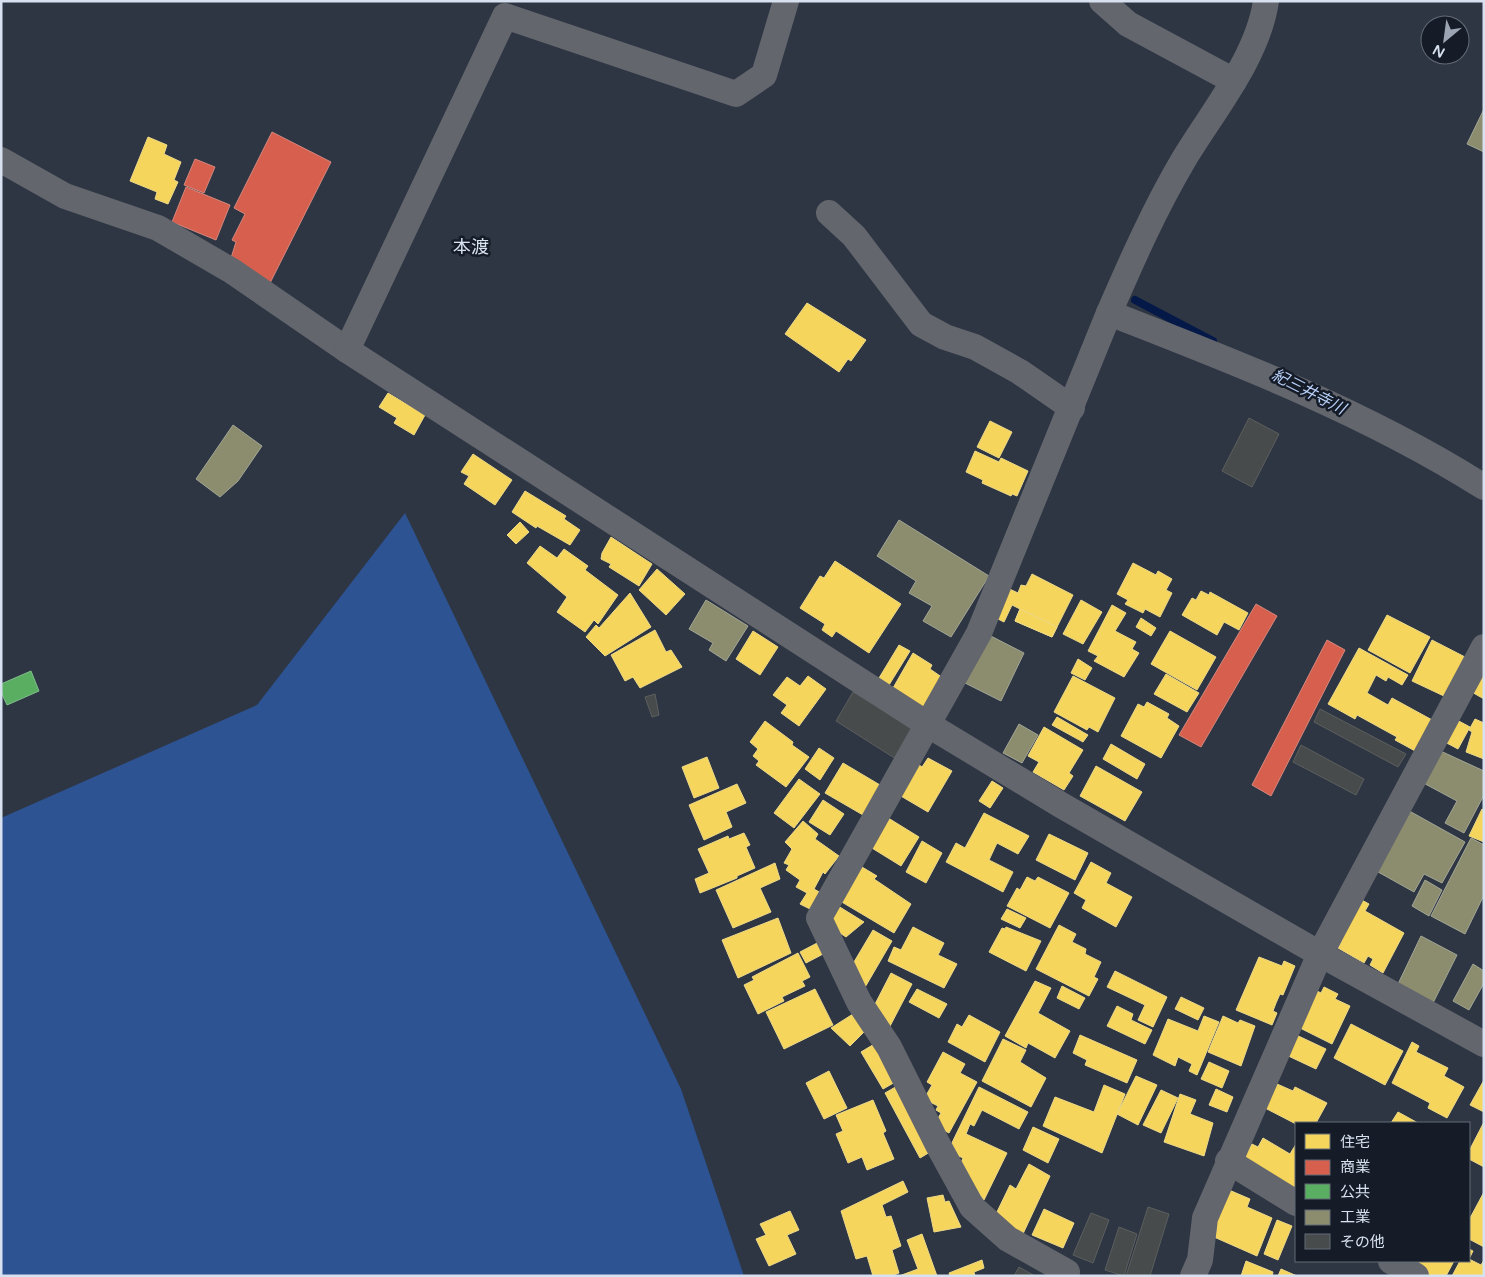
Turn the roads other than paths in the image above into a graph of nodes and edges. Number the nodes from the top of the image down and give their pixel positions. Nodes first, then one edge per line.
1 (786, 1) edge
2 (1102, 1) edge
3 (1266, 1) edge
4 (1234, 81) junction
5 (1, 160) edge
6 (829, 213) dead end
7 (1109, 313) junction
8 (348, 350) junction
9 (1072, 408) junction
10 (1484, 487) edge
11 (1484, 647) edge
12 (927, 724) junction
13 (1320, 954) junction
14 (1484, 1044) edge
15 (1228, 1161) junction
16 (1295, 1202) edge
17 (1393, 1262) edge
18 (1070, 1275) edge
19 (1193, 1276) edge
20 (1416, 1276) edge

1 - 8 street
2 - 4 street
3 - 4 street
4 - 7 street
5 - 8 street
6 - 9 street
7 - 9 street
7 - 10 street
8 - 12 street
9 - 12 street
11 - 13 street
12 - 13 street
12 - 18 street
13 - 14 street
13 - 15 street
15 - 16 street
15 - 19 street
17 - 20 street

